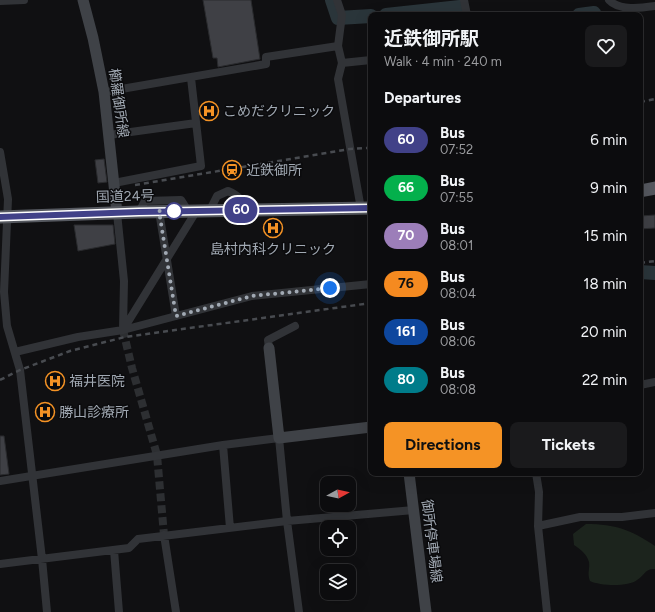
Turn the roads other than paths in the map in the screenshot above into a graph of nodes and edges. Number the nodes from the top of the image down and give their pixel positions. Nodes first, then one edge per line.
1 (24, 0) edge
2 (83, 0) edge
3 (337, 0) edge
4 (464, 0) edge
5 (609, 0) edge
6 (0, 1) edge
7 (650, 5) edge
8 (466, 12) edge
9 (338, 46) junction
10 (368, 60) edge
11 (342, 63) junction
12 (191, 78) junction
13 (104, 92) junction
14 (196, 123) junction
15 (109, 135) junction
16 (0, 152) edge
17 (114, 183) junction
18 (655, 188) edge
19 (643, 190) edge
20 (366, 208) edge
21 (198, 210) junction
22 (245, 210) junction
23 (159, 211) junction
24 (139, 212) junction
25 (117, 213) junction
26 (2, 217) edge
27 (166, 260) junction
28 (368, 284) edge
29 (176, 316) junction
30 (295, 326) dead end
31 (123, 330) junction
32 (269, 348) joint
33 (15, 352) junction
34 (655, 382) edge
35 (643, 384) edge
36 (368, 427) edge
37 (279, 438) junction
38 (223, 445) junction
39 (32, 476) junction
40 (409, 476) edge
41 (536, 476) edge
42 (0, 481) edge
43 (414, 510) junction
44 (655, 513) edge
45 (287, 521) junction
46 (538, 526) junction
47 (230, 528) junction
48 (164, 535) junction
49 (114, 550) junction
50 (42, 559) junction
51 (0, 564) edge
52 (47, 612) edge
53 (118, 612) edge
54 (176, 612) edge
55 (299, 612) edge
56 (426, 612) edge
57 (546, 612) edge

1 - 6 street
2 - 13 main road, 櫛羅御所線
3 - 9 street
4 - 8 street
5 - 7 street
9 - 11 street
9 - 12 street
10 - 11 street
11 - 20 street
12 - 13 street
12 - 14 street
13 - 15 main road, 櫛羅御所線
14 - 15 street
14 - 17 street
15 - 17 main road, 櫛羅御所線
16 - 26 street
17 - 25 main road, 櫛羅御所線
18 - 19 highway
20 - 22 highway, 国道24号
21 - 22 highway, 国道24号
21 - 22 street
21 - 23 highway, 国道24号
21 - 24 street
21 - 27 street
23 - 24 highway, 国道24号
23 - 27 street
24 - 25 highway, 国道24号
25 - 26 highway, 国道24号
25 - 31 street
26 - 33 street
27 - 29 street
27 - 31 street
28 - 29 street
29 - 31 street
30 - 32 street
31 - 33 street
32 - 37 main road
33 - 39 street
34 - 35 street
36 - 37 main road
37 - 38 street
37 - 45 street
38 - 39 street
38 - 47 street
39 - 42 street
39 - 50 street
40 - 43 main road, 御所停車場線
41 - 46 street
43 - 45 street
43 - 56 main road, 御所停車場線
44 - 46 street
45 - 47 street
45 - 55 street
46 - 57 street
47 - 48 street
48 - 49 street
48 - 54 street
49 - 50 street
49 - 53 street
50 - 51 street
50 - 52 street

